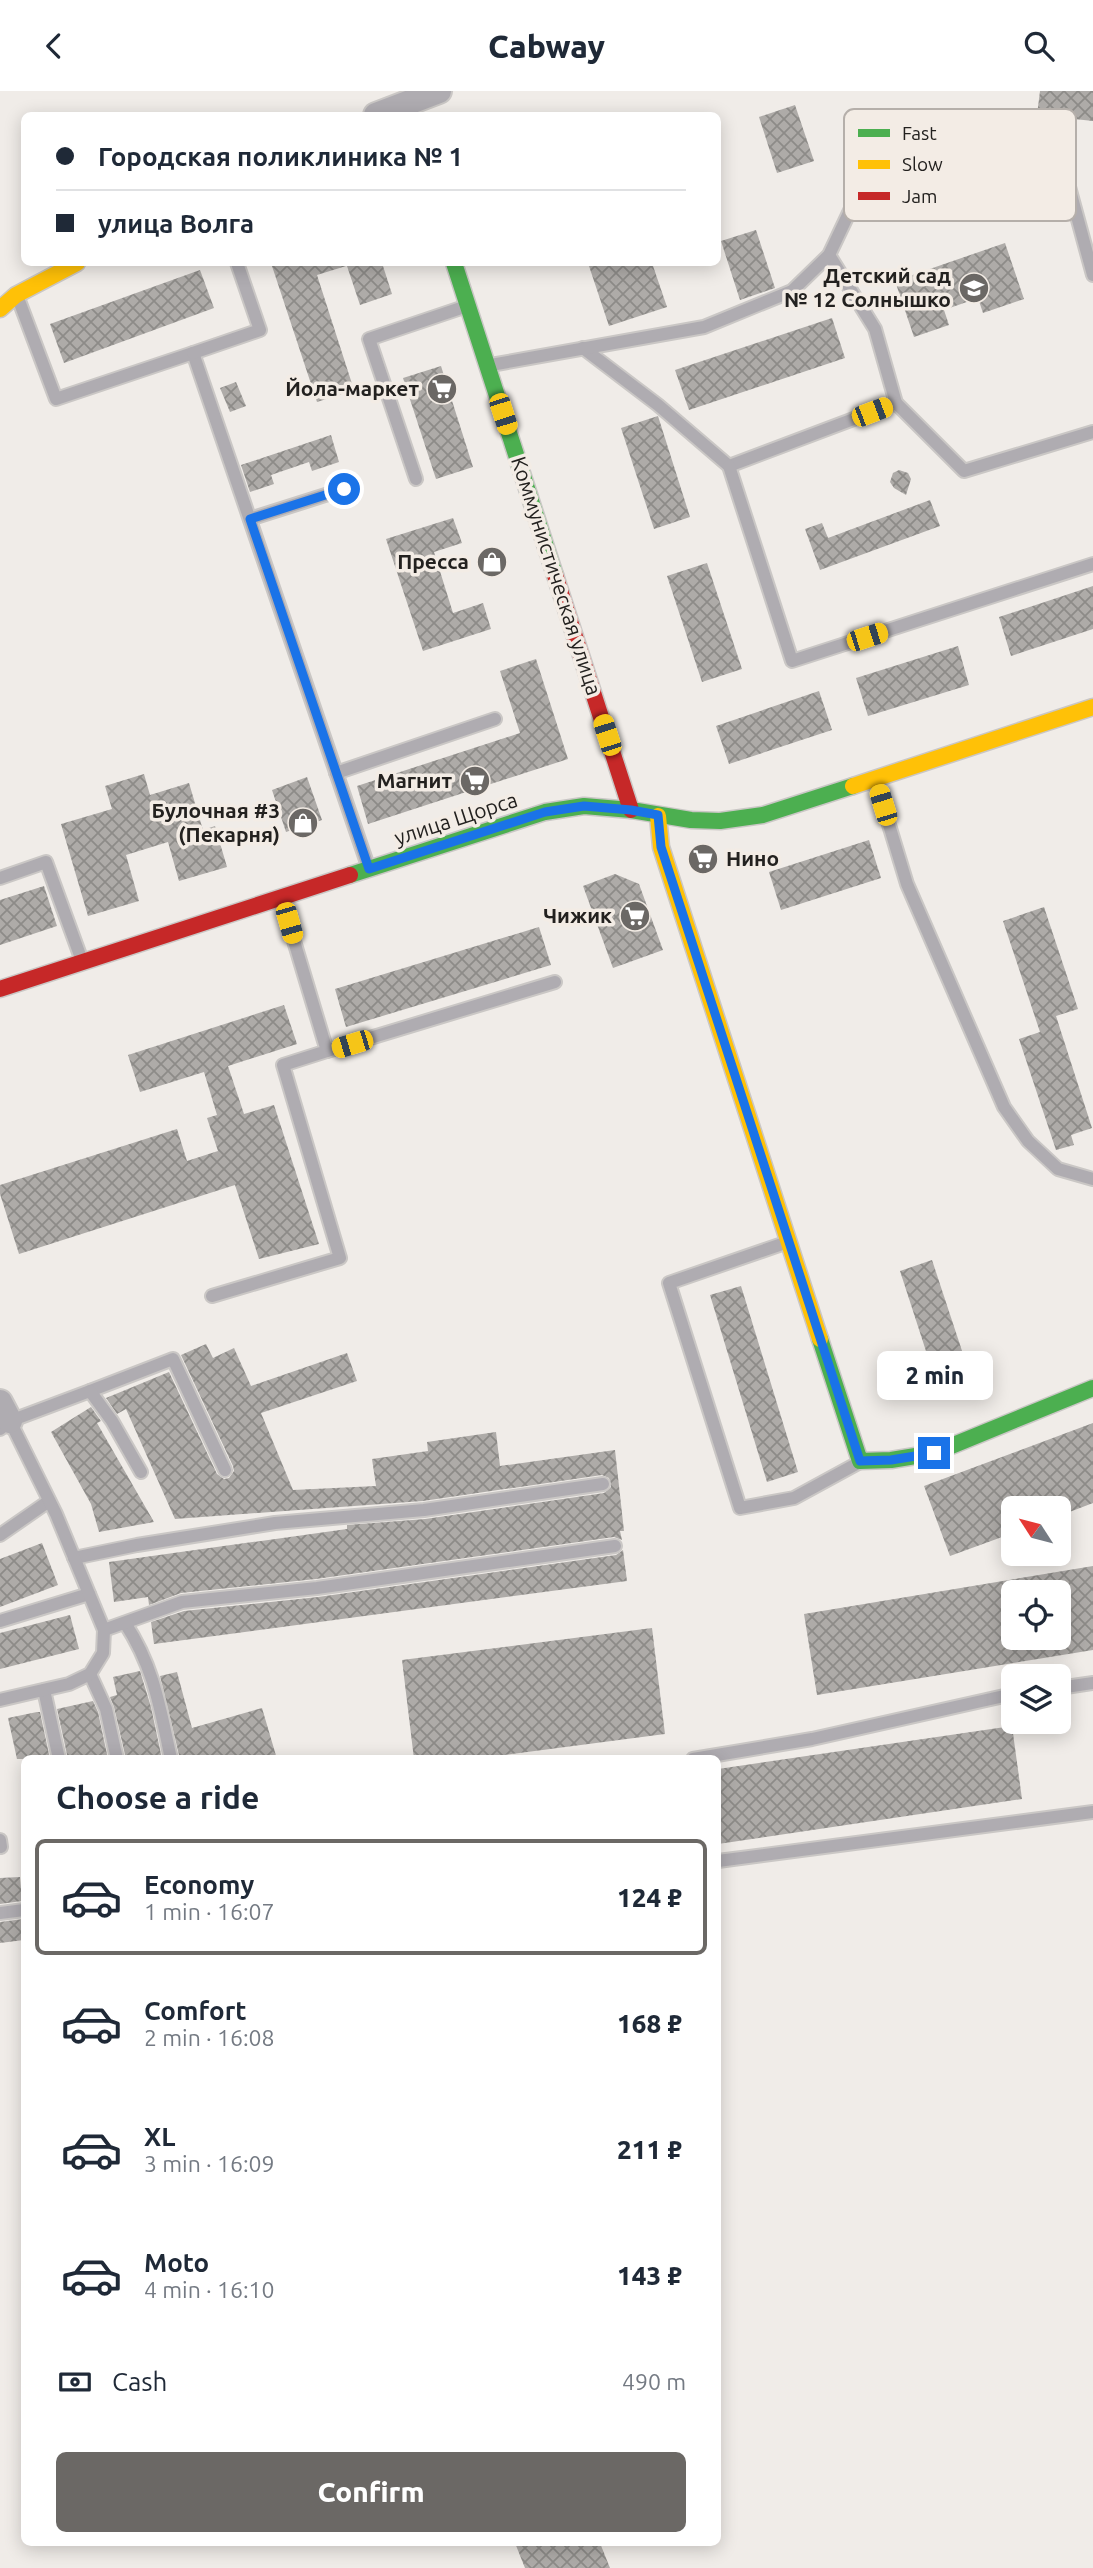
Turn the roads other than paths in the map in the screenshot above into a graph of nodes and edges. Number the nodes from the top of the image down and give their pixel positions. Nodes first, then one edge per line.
1 (439, 91) edge
2 (402, 103) edge
3 (382, 112) edge
4 (1076, 213) edge
5 (845, 221) edge
6 (829, 255) junction
7 (72, 266) edge
8 (238, 266) edge
9 (455, 266) edge
10 (1093, 275) edge
11 (16, 295) junction
12 (468, 306) junction
13 (0, 309) edge
14 (583, 348) junction
15 (193, 353) junction
16 (487, 366) junction
17 (896, 403) junction
18 (1093, 432) edge
19 (729, 466) junction
20 (416, 479) dead end
21 (344, 489) dead end
22 (250, 519) junction
23 (1093, 563) edge
24 (1093, 707) edge
25 (495, 719) dead end
26 (337, 773) junction
27 (875, 778) junction
28 (631, 810) junction
29 (658, 815) junction
30 (369, 869) junction
31 (0, 878) edge
32 (281, 898) junction
33 (82, 962) junction
34 (555, 982) dead end
35 (0, 989) edge
36 (327, 1051) junction
37 (1093, 1179) edge
38 (789, 1241) junction
39 (212, 1296) dead end
40 (1093, 1388) edge
41 (90, 1391) junction
42 (3, 1417) edge
43 (860, 1461) junction
44 (225, 1470) dead end
45 (141, 1472) dead end
46 (603, 1484) dead end
47 (49, 1501) junction
48 (0, 1535) edge
49 (615, 1546) dead end
50 (74, 1558) junction
51 (89, 1594) junction
52 (0, 1621) edge
53 (125, 1623) junction
54 (104, 1630) junction
55 (90, 1674) junction
56 (1093, 1683) edge
57 (1071, 1686) edge
58 (44, 1690) junction
59 (1001, 1697) edge
60 (0, 1700) edge
61 (58, 1755) edge
62 (116, 1755) edge
63 (170, 1755) edge
64 (717, 1755) edge
65 (1093, 1812) edge
66 (721, 1861) edge
67 (21, 1910) edge
68 (0, 1913) edge

1 - 2 street
2 - 3 street
4 - 10 lane
5 - 6 lane
6 - 14 lane
6 - 17 lane
7 - 11 street
8 - 15 lane
9 - 12 street, Коммунистическая улица
11 - 13 street
11 - 15 lane
12 - 16 street, Коммунистическая улица
12 - 20 lane
14 - 16 lane
14 - 19 lane
15 - 22 lane
16 - 28 street, Коммунистическая улица
17 - 18 lane
17 - 19 lane
19 - 23 lane
21 - 22 lane
22 - 26 lane
24 - 27 street, улица Щорса
25 - 26 lane
26 - 30 lane
27 - 29 street, улица Щорса
27 - 37 lane
28 - 29 street, улица Щорса
28 - 30 street, улица Щорса
29 - 38 street
30 - 32 street, улица Щорса
31 - 33 lane
32 - 33 street, улица Щорса
32 - 36 lane
33 - 35 street, улица Щорса
34 - 36 lane
36 - 39 lane
38 - 43 street
38 - 43 lane
40 - 43 street
41 - 42 lane
41 - 44 lane
41 - 45 lane
42 - 47 lane
46 - 50 lane
47 - 48 lane
47 - 50 lane
49 - 53 lane
50 - 51 lane
51 - 52 lane
51 - 54 lane
53 - 54 lane
53 - 63 lane
54 - 55 lane
55 - 58 lane
55 - 62 lane
56 - 57 lane
58 - 60 lane
58 - 61 lane
59 - 64 lane
65 - 66 lane
67 - 68 lane

